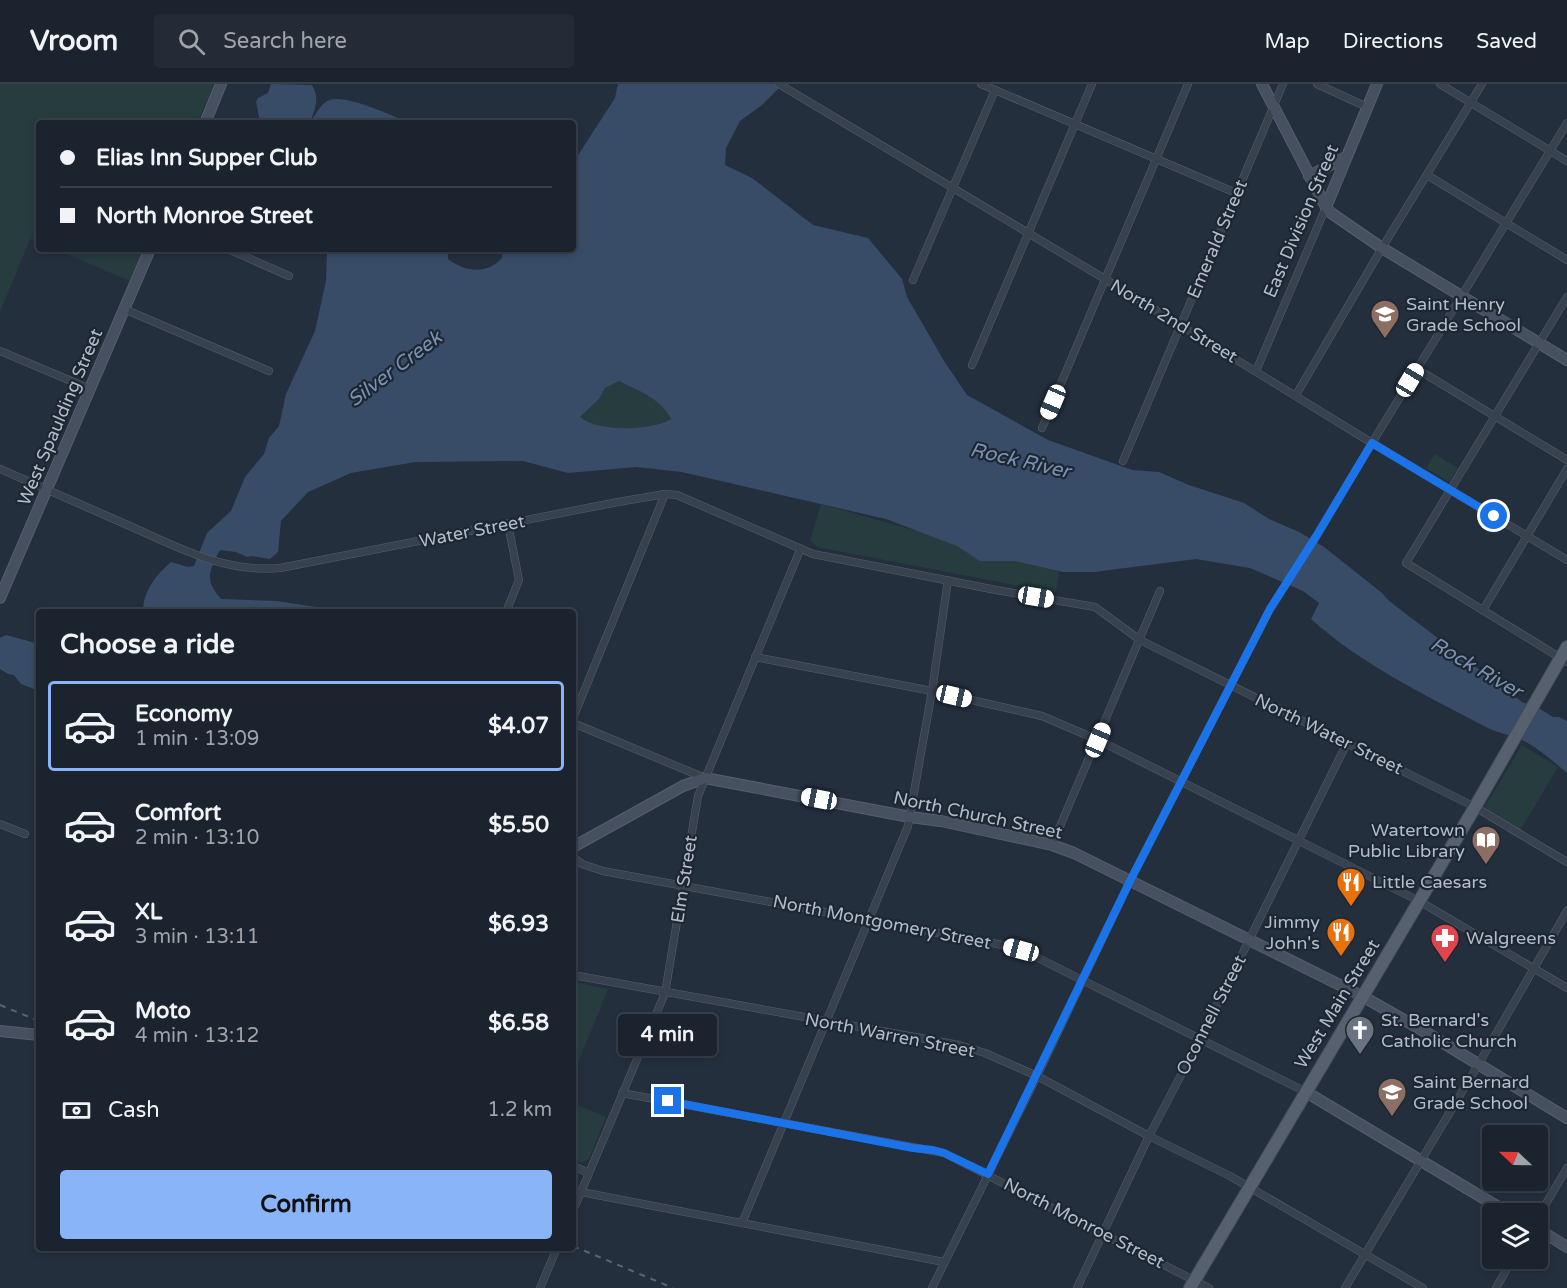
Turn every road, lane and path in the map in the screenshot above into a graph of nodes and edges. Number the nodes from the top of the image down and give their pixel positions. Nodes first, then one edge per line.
1 (221, 84) edge
2 (779, 84) edge
3 (981, 84) edge
4 (1092, 84) edge
5 (1188, 84) edge
6 (1262, 84) edge
7 (1283, 84) edge
8 (1317, 84) edge
9 (1377, 84) edge
10 (1440, 84) edge
11 (1482, 84) edge
12 (994, 90) junction
13 (1471, 103) junction
14 (1273, 105) junction
15 (1367, 107) junction
16 (206, 120) edge
17 (1567, 123) edge
18 (1075, 124) junction
19 (1550, 151) junction
20 (1346, 157) junction
21 (1155, 158) junction
22 (1567, 161) edge
23 (1427, 175) junction
24 (1310, 176) junction
25 (952, 188) junction
26 (1236, 193) junction
27 (1326, 207) junction
28 (1506, 222) junction
29 (1028, 232) junction
30 (1382, 248) junction
31 (149, 252) edge
32 (235, 252) edge
33 (1567, 260) edge
34 (289, 276) dead end
35 (1105, 279) junction
36 (913, 280) dead end
37 (1462, 295) junction
38 (1567, 297) edge
39 (124, 309) junction
40 (1180, 324) junction
41 (1539, 343) junction
42 (0, 351) edge
43 (1567, 360) edge
44 (972, 365) dead end
45 (1417, 369) junction
46 (269, 371) dead end
47 (1256, 371) junction
48 (90, 389) junction
49 (1296, 395) junction
50 (1494, 417) junction
51 (1042, 428) dead end
52 (1372, 443) junction
53 (1567, 460) edge
54 (1123, 461) dead end
55 (0, 469) edge
56 (1567, 469) edge
57 (47, 489) junction
58 (1450, 490) junction
59 (665, 494) junction
60 (508, 524) junction
61 (1528, 536) junction
62 (800, 550) junction
63 (1567, 560) edge
64 (948, 580) junction
65 (1, 591) edge
66 (1160, 591) dead end
67 (507, 609) edge
68 (1483, 610) junction
69 (1140, 640) junction
70 (1565, 656) edge
71 (754, 657) junction
72 (1230, 685) junction
73 (932, 691) junction
74 (576, 711) edge
75 (576, 724) edge
76 (1098, 740) junction
77 (1347, 743) junction
78 (705, 778) junction
79 (1182, 782) junction
80 (1475, 807) junction
81 (910, 817) junction
82 (0, 824) edge
83 (25, 834) dead end
84 (1299, 841) junction
85 (576, 845) edge
86 (1052, 845) junction
87 (576, 859) edge
88 (1567, 862) edge
89 (1130, 881) junction
90 (684, 885) junction
91 (1419, 901) junction
92 (1567, 911) edge
93 (868, 920) junction
94 (1249, 940) junction
95 (1534, 968) junction
96 (576, 976) edge
97 (1082, 981) junction
98 (1567, 988) edge
99 (664, 993) junction
100 (1362, 996) junction
101 (826, 1022) junction
102 (0, 1031) edge
103 (36, 1035) edge
104 (1200, 1039) junction
105 (1478, 1065) junction
106 (1037, 1076) junction
107 (1306, 1092) junction
108 (622, 1093) junction
109 (1567, 1118) edge
110 (783, 1123) junction
111 (1149, 1136) junction
112 (1420, 1161) junction
113 (576, 1167) edge
114 (1567, 1168) edge
115 (589, 1173) junction
116 (988, 1174) junction
117 (1250, 1187) junction
118 (581, 1192) junction
119 (576, 1203) edge
120 (1491, 1203) edge
121 (1546, 1203) edge
122 (742, 1223) junction
123 (1101, 1233) junction
124 (1548, 1235) edge
125 (1567, 1247) edge
126 (556, 1251) edge
127 (1365, 1254) junction
128 (944, 1262) junction
129 (1507, 1269) edge
130 (1193, 1284) edge
131 (540, 1288) edge
132 (932, 1288) edge
133 (1077, 1288) edge
134 (1209, 1288) edge
135 (1345, 1288) edge
136 (1422, 1288) edge
137 (1496, 1288) edge

1 - 16 main road
2 - 25 street, North 2nd Street
3 - 12 street
4 - 18 street
5 - 21 street
6 - 14 main road
7 - 14 street, Emerald Street
8 - 15 street
9 - 15 main road, East Division Street
10 - 13 street
11 - 13 street
12 - 18 street
12 - 25 street
13 - 19 street
13 - 23 street
14 - 24 main road
14 - 26 street, Emerald Street
15 - 20 main road, East Division Street
17 - 19 street
18 - 21 street
18 - 29 street
19 - 22 street
19 - 28 street
20 - 24 main road
20 - 27 main road, East Division Street
21 - 26 street
21 - 35 street
23 - 28 street
23 - 30 street
24 - 27 main road
25 - 29 street, North 2nd Street
25 - 36 street
26 - 40 street, Emerald Street
27 - 30 main road
27 - 47 street, East Division Street
28 - 33 street
28 - 37 street
29 - 35 street, North 2nd Street
29 - 44 street
30 - 37 main road
30 - 49 street
31 - 39 main road, West Spaulding Street
32 - 34 street
35 - 40 street, North 2nd Street
35 - 51 street
37 - 41 main road
37 - 45 street
38 - 41 street
39 - 46 street
39 - 48 main road, West Spaulding Street
40 - 47 street, North 2nd Street
40 - 54 street, Emerald Street
41 - 43 main road
41 - 50 street
42 - 48 street
45 - 50 street
45 - 52 street
47 - 49 street, North 2nd Street
48 - 57 main road, West Spaulding Street
49 - 52 street, North 2nd Street
50 - 53 street
50 - 58 street
52 - 58 street, North 2nd Street
52 - 72 street
55 - 57 street, Water Street
56 - 61 street
57 - 60 street, Water Street
57 - 65 main road, West Spaulding Street
58 - 61 street, North 2nd Street
58 - 68 street
59 - 60 street, Water Street
59 - 62 street, Water Street
59 - 74 street
60 - 67 street
61 - 63 street, North 2nd Street
61 - 68 street
62 - 64 street, Water Street
62 - 71 street, Elm Street
64 - 69 street, North Water Street
64 - 73 street
66 - 69 street
68 - 70 street
69 - 72 street, North Water Street
69 - 76 street
70 - 80 main road, West Main Street
71 - 73 street
71 - 78 street, Elm Street
72 - 77 street, North Water Street
72 - 79 street
73 - 76 street
73 - 81 street
75 - 78 street
76 - 79 street
76 - 86 street
77 - 80 street, North Water Street
77 - 84 street, Oconnell Street
78 - 81 main road, North Church Street
78 - 85 main road
78 - 90 street, Elm Street
79 - 84 street
79 - 89 street
80 - 88 street, North Water Street
80 - 91 main road, West Main Street
81 - 86 main road, North Church Street
81 - 93 street
82 - 83 street
84 - 91 street
84 - 94 street, Oconnell Street
86 - 89 main road, North Church Street
87 - 90 street, North Montgomery Street
89 - 94 main road, North Church Street
89 - 97 street
90 - 93 street, North Montgomery Street
90 - 99 street, Elm Street
91 - 95 street
91 - 100 main road, West Main Street
92 - 95 street
93 - 97 street, North Montgomery Street
93 - 101 street
94 - 100 main road, North Church Street
94 - 104 street, Oconnell Street
95 - 98 street
95 - 105 street
96 - 99 street, North Warren Street
97 - 104 street, North Montgomery Street
97 - 106 street
99 - 101 street, North Warren Street
99 - 108 street, Elm Street
100 - 105 main road, North Church Street
100 - 107 main road, West Main Street
101 - 106 street, North Warren Street
101 - 110 street
102 - 103 main road
104 - 107 street, North Montgomery Street
104 - 111 street, Oconnell Street
105 - 109 main road, North Church Street
105 - 112 street
106 - 111 street, North Warren Street
106 - 116 street
107 - 112 main road
107 - 117 main road, West Main Street
108 - 110 street, North Monroe Street
108 - 115 street, Elm Street
110 - 116 street, North Monroe Street
110 - 122 street
111 - 117 street, North Warren Street
111 - 123 street, Oconnell Street
112 - 120 main road
112 - 127 street
113 - 115 street
114 - 121 street
115 - 118 street, Elm Street
116 - 123 street, North Monroe Street
116 - 128 street
117 - 127 street, North Warren Street
117 - 130 main road, West Main Street
118 - 119 street, Elm Street
118 - 122 street
122 - 128 street
123 - 130 street, North Monroe Street
123 - 133 street, Oconnell Street
124 - 125 main road
126 - 131 street
127 - 135 street
127 - 136 street, North Warren Street
128 - 132 street
129 - 137 street
130 - 134 street, North Monroe Street

